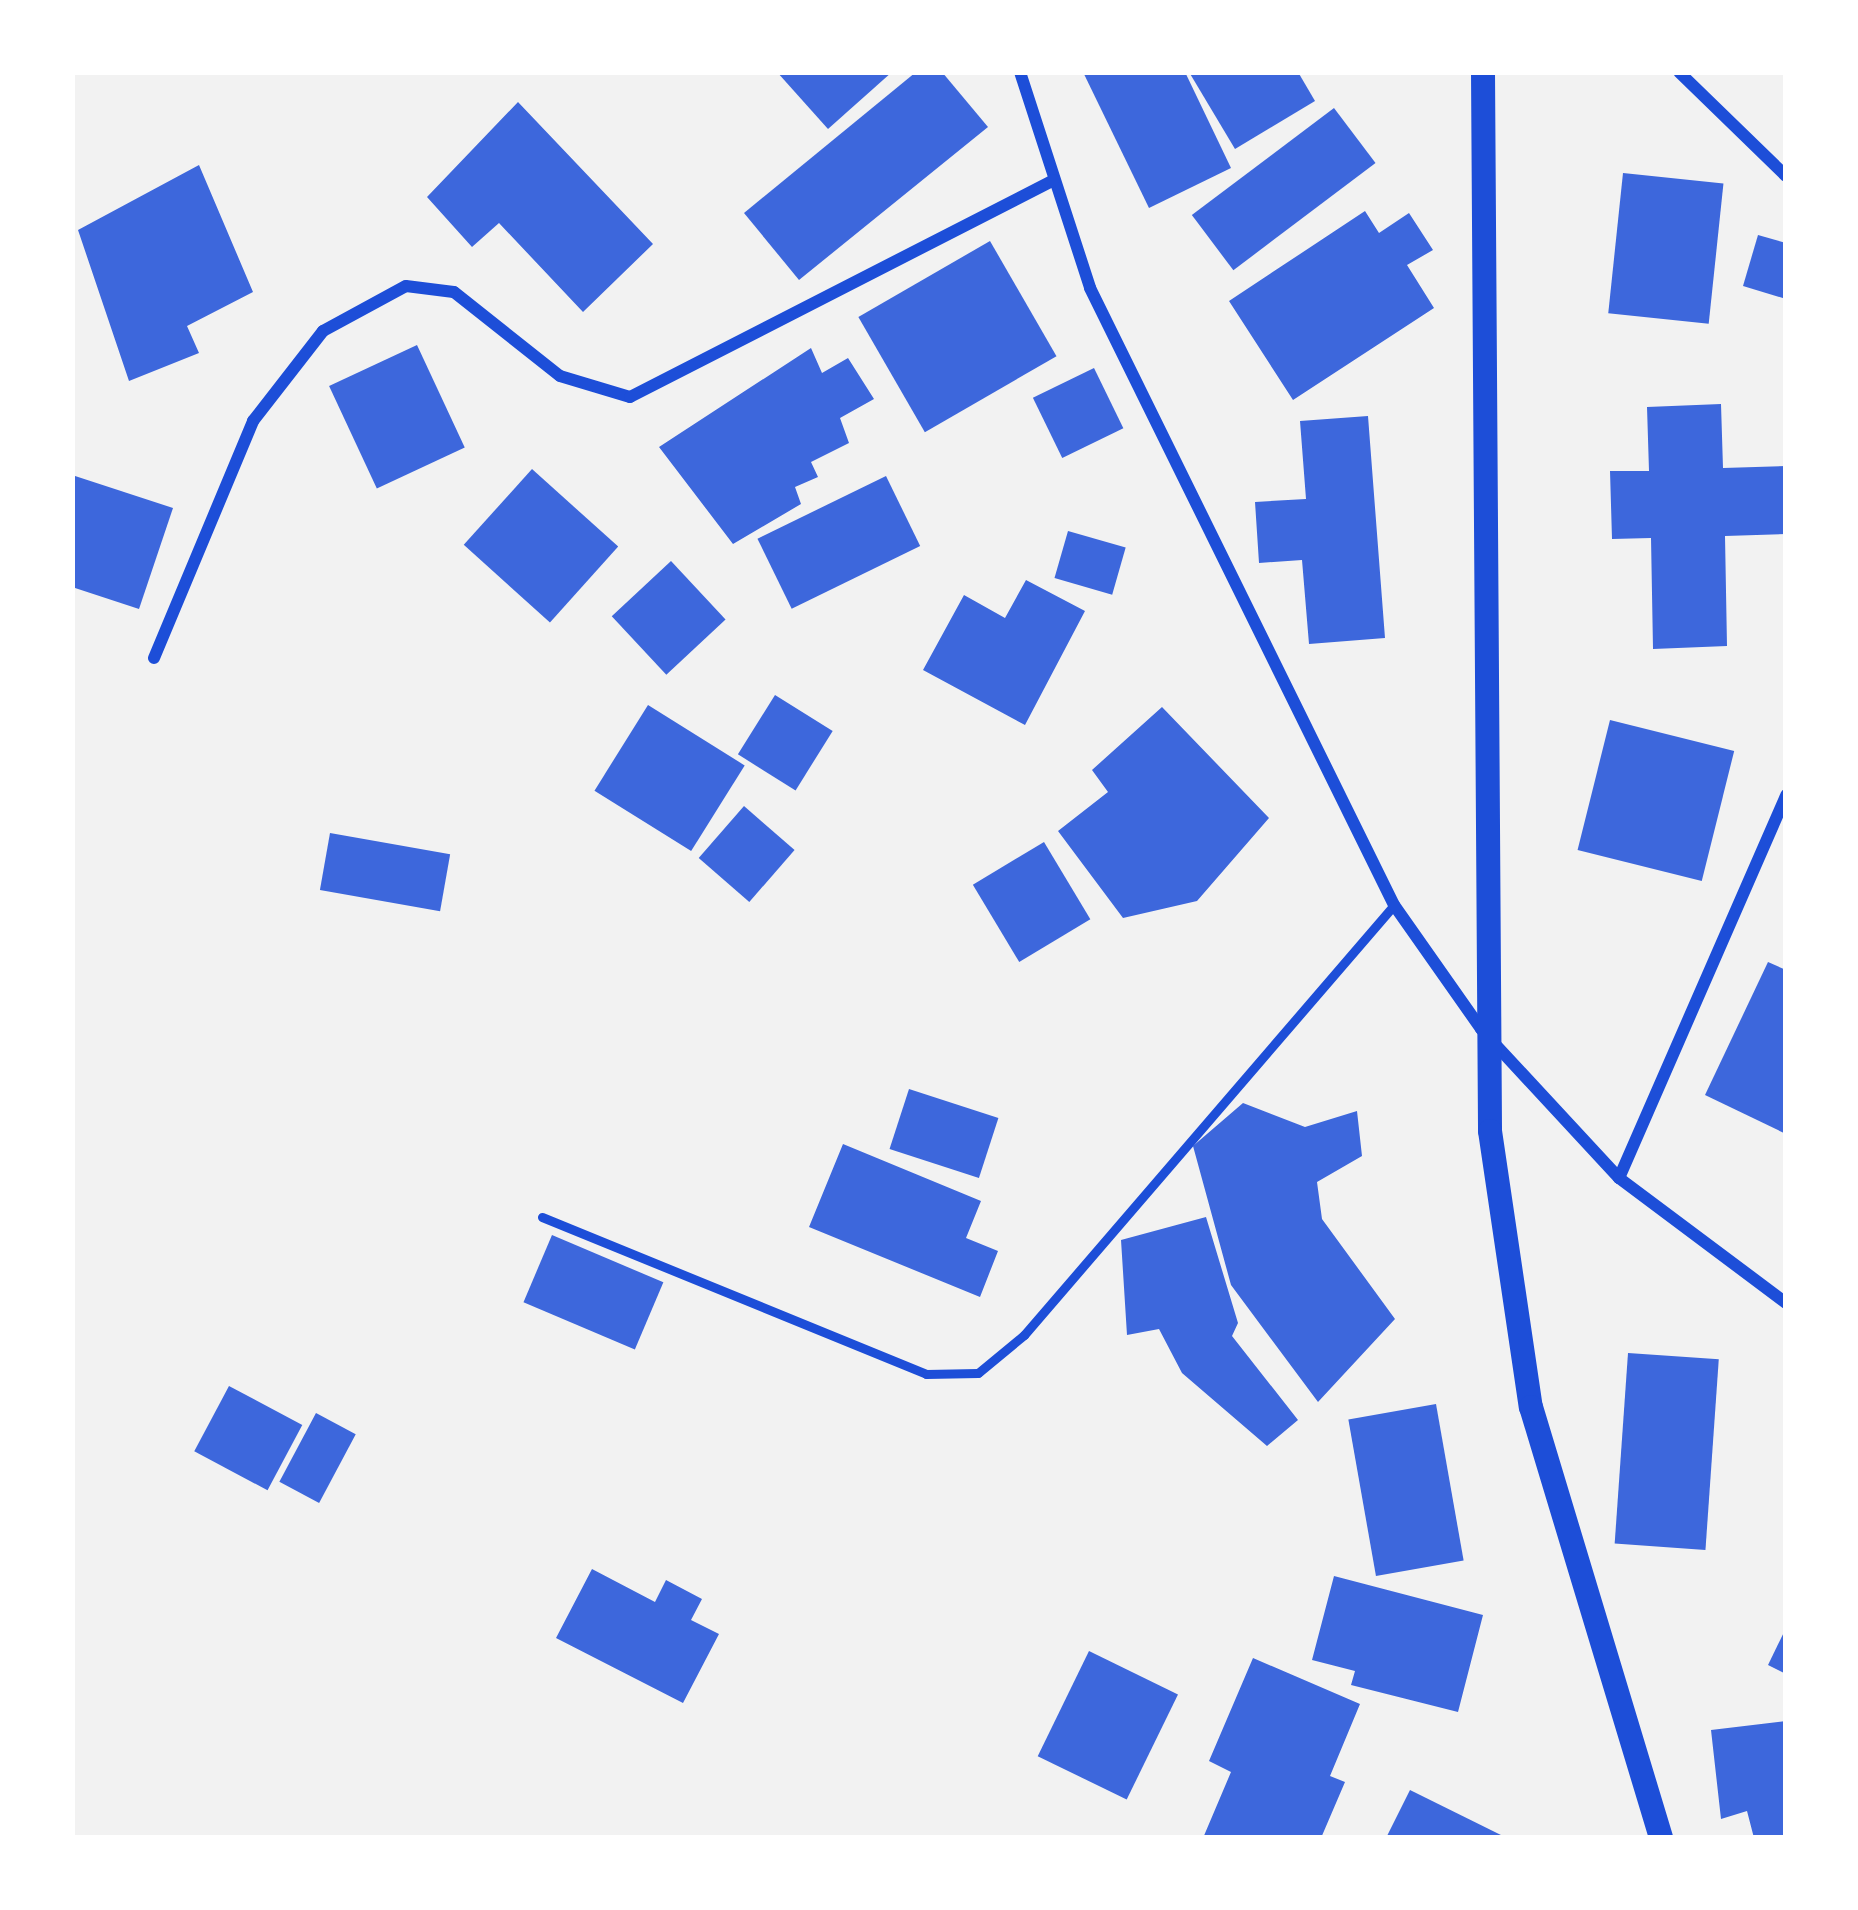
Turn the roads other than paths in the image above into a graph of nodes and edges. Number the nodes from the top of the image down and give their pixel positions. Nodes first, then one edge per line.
1 (1020, 72) edge
2 (1484, 72) edge
3 (1679, 72) edge
4 (1786, 176) edge
5 (1054, 180) junction
6 (154, 658) dead end
7 (1786, 795) edge
8 (1394, 905) junction
9 (1481, 1029) junction
10 (1618, 1178) junction
11 (542, 1217) dead end
12 (1786, 1303) edge
13 (1661, 1838) edge

1 - 5 street
2 - 9 main road
3 - 4 street
5 - 6 street
5 - 8 street
7 - 10 street
8 - 9 street
8 - 11 lane
9 - 10 street
9 - 13 main road
10 - 12 street

